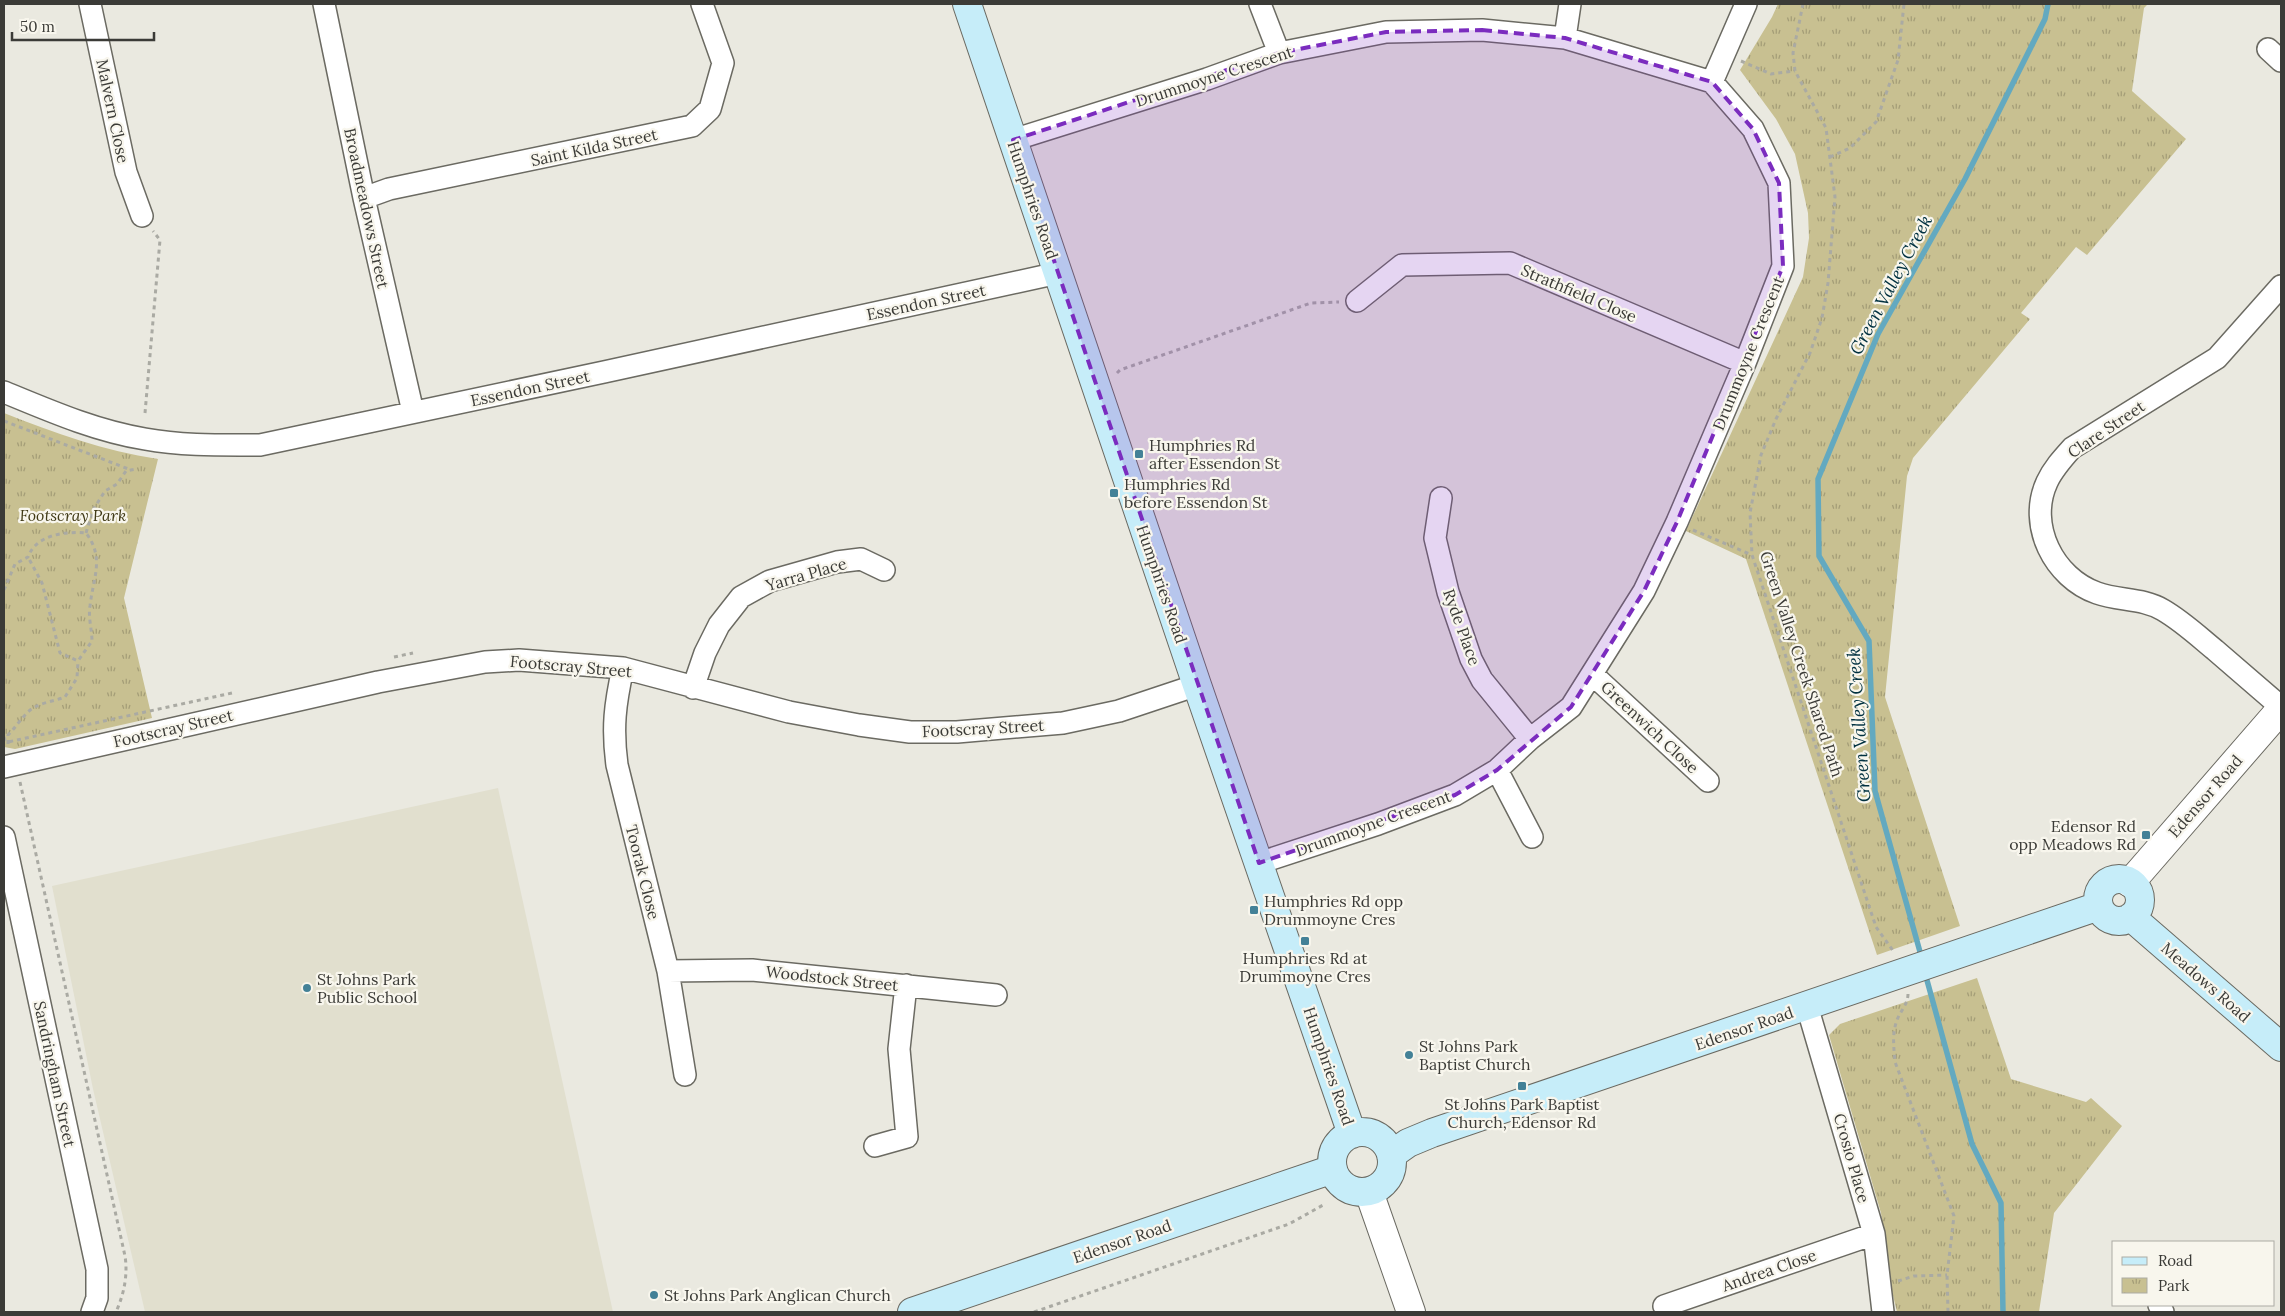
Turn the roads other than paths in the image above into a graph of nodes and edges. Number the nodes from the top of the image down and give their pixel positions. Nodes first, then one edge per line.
1 (90, 4) edge
2 (324, 4) edge
3 (702, 4) edge
4 (967, 4) edge
5 (1260, 4) edge
6 (1570, 4) edge
7 (1746, 4) edge
8 (1566, 38) junction
9 (1279, 53) junction
10 (1712, 82) junction
11 (1014, 140) junction
12 (364, 198) junction
13 (142, 216) road end
14 (1058, 272) junction
15 (2281, 286) edge
16 (1358, 301) road end
17 (1746, 363) junction
18 (4, 392) edge
19 (413, 412) junction
20 (1441, 498) dead end
21 (884, 570) dead end
22 (623, 668) junction
23 (1592, 674) junction
24 (1197, 685) junction
25 (694, 688) junction
26 (2281, 708) edge
27 (1530, 738) junction
28 (6, 758) edge
29 (1497, 770) junction
30 (1708, 781) dead end
31 (4, 836) edge
32 (1532, 837) dead end
33 (1259, 863) junction
34 (2130, 883) junction
35 (2098, 906) junction
36 (2131, 917) junction
37 (668, 971) junction
38 (906, 985) junction
39 (996, 995) dead end
40 (1807, 1006) junction
41 (2281, 1047) edge
42 (685, 1075) dead end
43 (1352, 1134) junction
44 (875, 1146) dead end
45 (1392, 1155) junction
46 (1332, 1169) junction
47 (1369, 1192) junction
48 (1874, 1234) junction
49 (1664, 1306) dead end
50 (92, 1312) edge
51 (912, 1312) edge
52 (1411, 1312) edge
53 (1882, 1312) edge

1 - 13 street, Malvern Close
2 - 12 street, Broadmeadows Street
3 - 12 street, Saint Kilda Street
4 - 11 main road, Humphries Road
5 - 9 street
6 - 8 street
7 - 10 street
8 - 9 street, Drummoyne Crescent
8 - 10 street, Drummoyne Crescent
9 - 11 street, Drummoyne Crescent
10 - 17 street, Drummoyne Crescent
11 - 14 main road, Humphries Road
12 - 19 street, Broadmeadows Street
14 - 19 street, Essendon Street
14 - 24 main road, Humphries Road
15 - 26 street, Clare Street
16 - 17 street, Strathfield Close
17 - 23 street, Drummoyne Crescent
18 - 19 street, Essendon Street
20 - 27 street, Ryde Place
21 - 25 street, Yarra Place
22 - 25 street, Footscray Street
22 - 28 street, Footscray Street
22 - 37 street, Toorak Close
23 - 27 street, Drummoyne Crescent
23 - 30 street, Greenwich Close
24 - 25 street, Footscray Street
24 - 33 main road, Humphries Road
26 - 34 street, Edensor Road
27 - 29 street, Drummoyne Crescent
29 - 32 street
29 - 33 street, Drummoyne Crescent
31 - 50 street, Sandringham Street
33 - 43 main road, Humphries Road
34 - 35 main road
34 - 36 main road
35 - 36 main road
35 - 40 main road, Edensor Road
36 - 41 main road, Meadows Road
37 - 38 street, Woodstock Street
37 - 42 street, Toorak Close
38 - 39 street, Woodstock Street
38 - 44 street
40 - 45 main road, Edensor Road
40 - 48 street, Crosio Place
43 - 45 main road
43 - 46 main road
45 - 47 main road
46 - 47 main road
46 - 51 main road, Edensor Road
47 - 52 street
48 - 49 street, Andrea Close
48 - 53 street, Crosio Place

